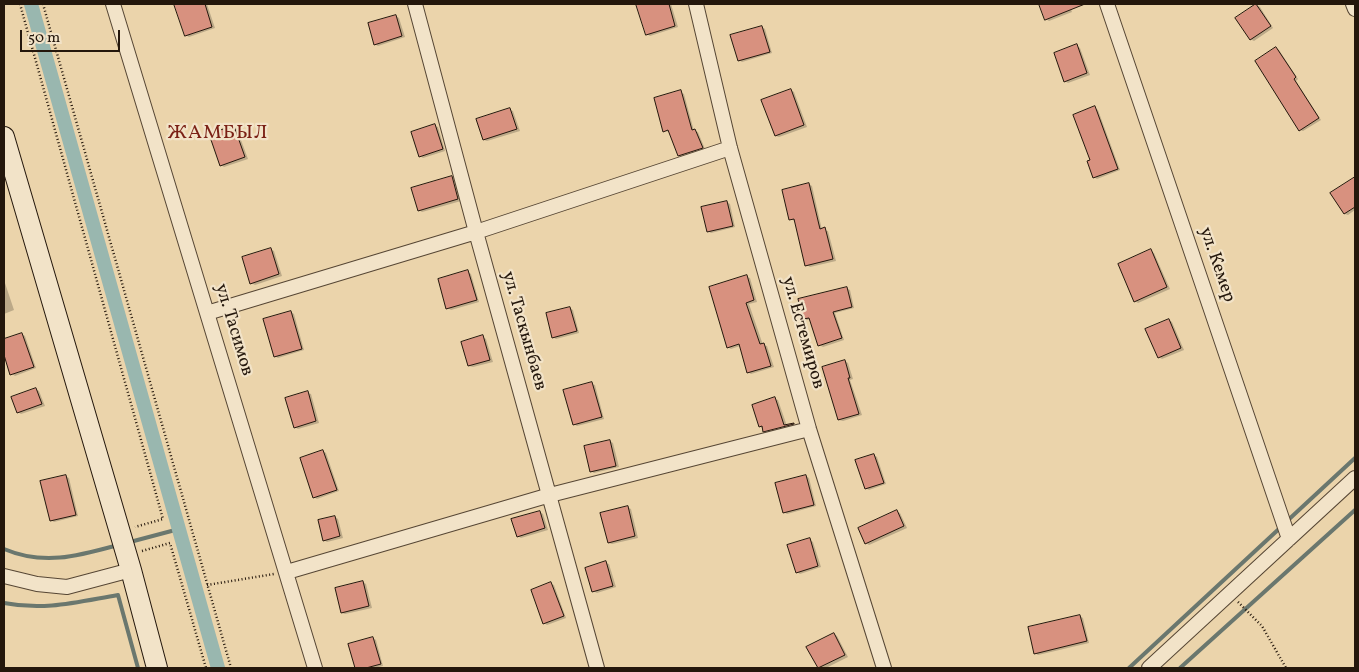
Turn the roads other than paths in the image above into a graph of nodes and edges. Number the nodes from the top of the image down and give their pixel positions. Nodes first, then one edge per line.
1 (113, 4) edge
2 (415, 4) edge
3 (696, 4) edge
4 (1107, 4) edge
5 (1353, 4) edge
6 (1355, 9) edge
7 (4, 138) edge
8 (730, 148) junction
9 (476, 232) junction
10 (208, 313) junction
11 (809, 429) junction
12 (1355, 478) edge
13 (550, 495) junction
14 (1289, 539) junction
15 (128, 563) junction
16 (287, 572) junction
17 (4, 576) edge
18 (157, 668) edge
19 (315, 668) edge
20 (597, 668) edge
21 (884, 668) edge
22 (1149, 668) edge

1 - 10 street, ул. Тасимов
2 - 9 street, ул. Таскынбаев
3 - 8 street, ул. Естемиров
4 - 14 street, ул. Кемер
5 - 6 street
7 - 15 main road
8 - 9 street
8 - 11 street, ул. Естемиров
9 - 10 street
9 - 13 street, ул. Таскынбаев
10 - 16 street, ул. Тасимов
11 - 13 street
11 - 21 street, ул. Естемиров
12 - 14 street
13 - 16 street
13 - 20 street, ул. Таскынбаев
14 - 22 street
15 - 17 street
15 - 18 main road
16 - 19 street, ул. Тасимов

